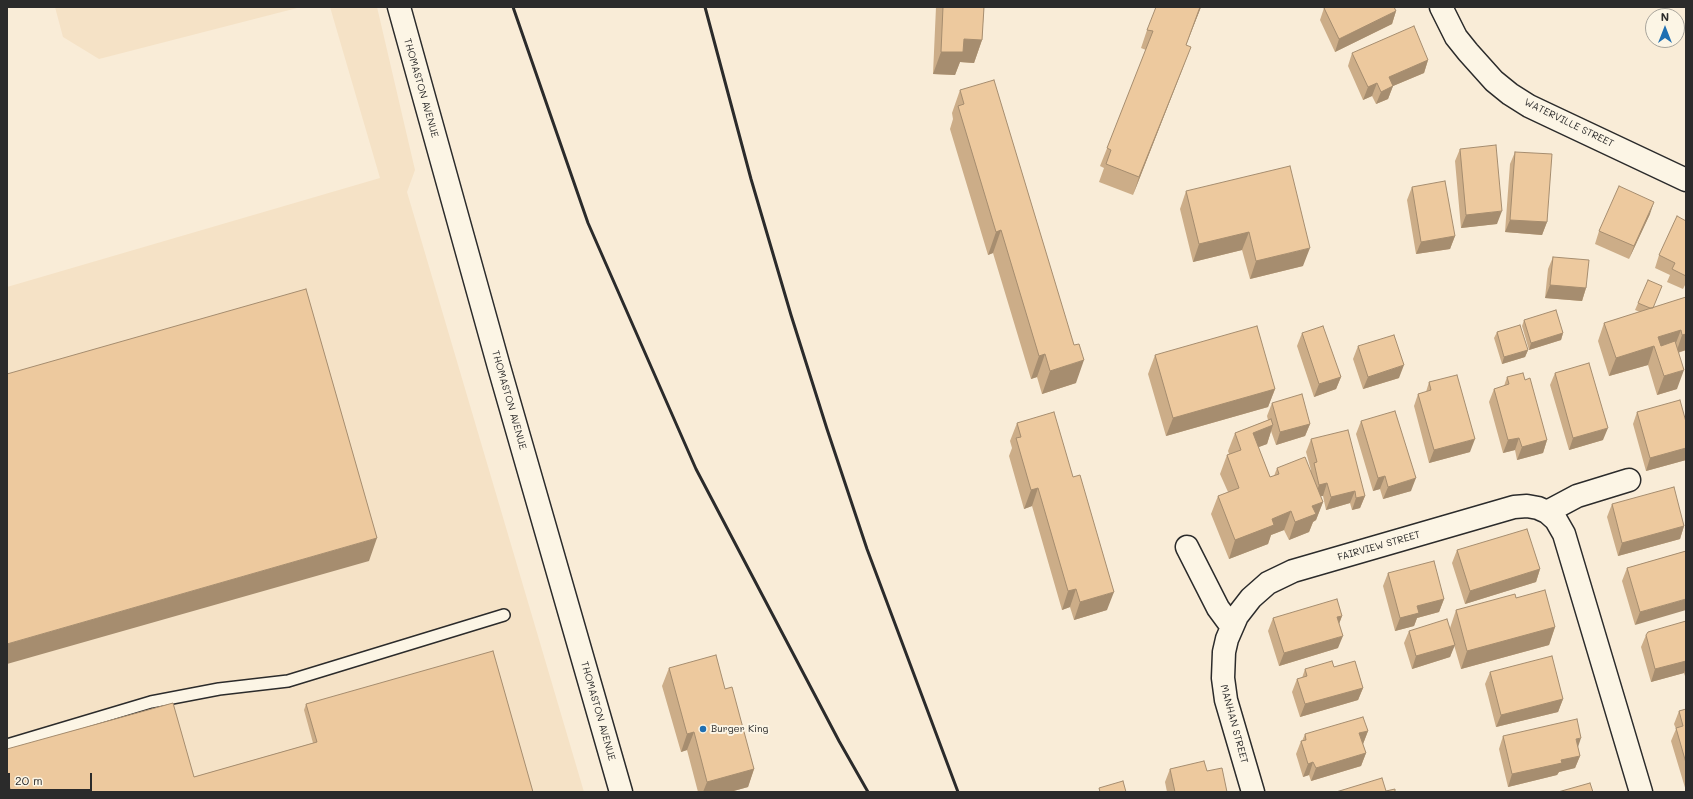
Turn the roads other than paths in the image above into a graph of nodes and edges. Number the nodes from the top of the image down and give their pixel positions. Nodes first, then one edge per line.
1 (399, 7) edge
2 (1441, 7) edge
3 (1686, 180) edge
4 (1629, 480) dead end
5 (1547, 512) junction
6 (1187, 547) dead end
7 (504, 615) dead end
8 (1232, 627) junction
9 (7, 745) edge
10 (621, 792) edge
11 (1253, 792) edge
12 (1641, 792) edge

1 - 10 street, THOMASTON AVENUE
2 - 3 street, WATERVILLE STREET
4 - 5 street
5 - 8 street, FAIRVIEW STREET
5 - 12 street
6 - 8 street
7 - 9 lane
8 - 11 street, MANHAN STREET

